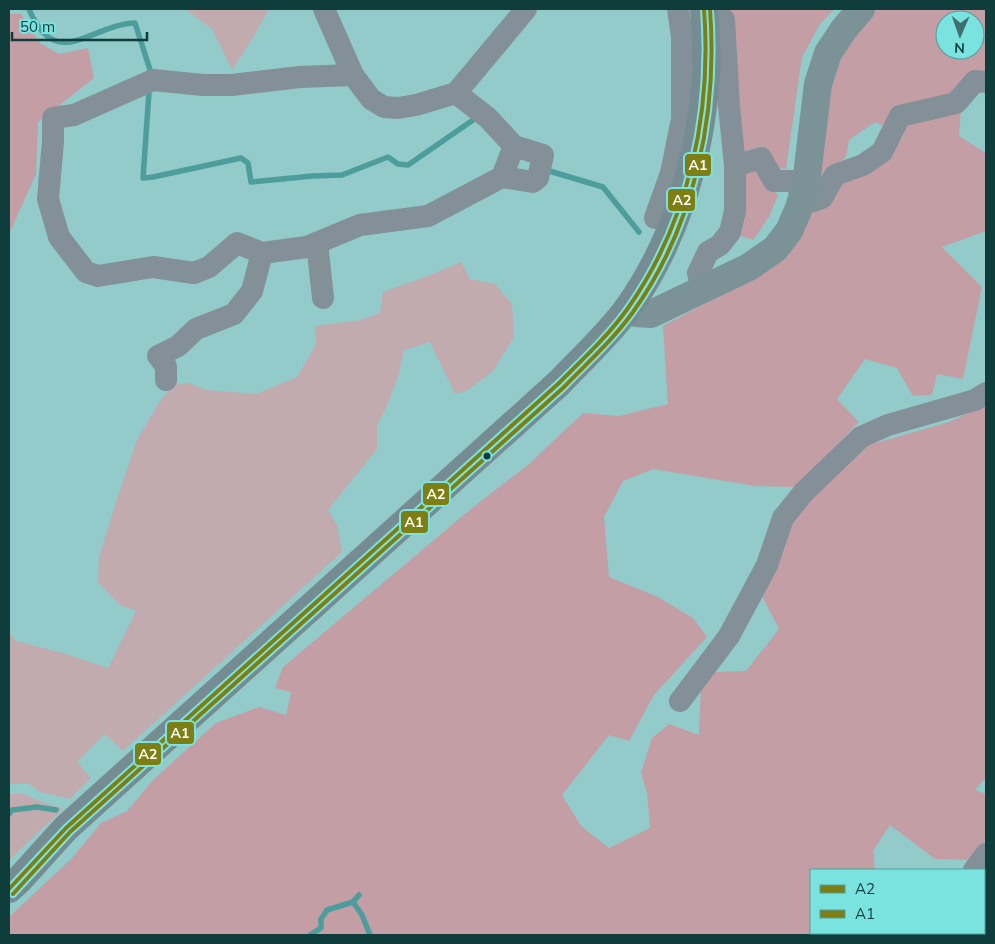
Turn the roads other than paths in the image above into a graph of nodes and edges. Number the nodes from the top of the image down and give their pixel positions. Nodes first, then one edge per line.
1 (324, 9) edge
2 (526, 9) edge
3 (678, 9) edge
4 (704, 9) edge
5 (715, 9) edge
6 (861, 9) edge
7 (353, 75) junction
8 (986, 82) edge
9 (456, 93) junction
10 (514, 146) junction
11 (735, 166) junction
12 (502, 177) junction
13 (803, 195) junction
14 (655, 218) dead end
15 (316, 243) junction
16 (262, 253) junction
17 (702, 289) junction
18 (323, 298) dead end
19 (627, 309) junction
20 (166, 380) dead end
21 (986, 393) edge
22 (680, 701) dead end
23 (986, 854) edge
24 (975, 869) edge
25 (9, 889) edge

1 - 7 street
2 - 9 street
3 - 14 street
4 - 19 highway
5 - 11 street
6 - 13 main road
7 - 9 street
7 - 16 street
8 - 13 street
9 - 10 street
10 - 12 street
10 - 12 street
11 - 13 street
11 - 17 street
12 - 15 street
13 - 17 main road
15 - 16 street
15 - 18 street
16 - 20 street
17 - 19 main road
19 - 25 highway
21 - 22 street
23 - 24 street

